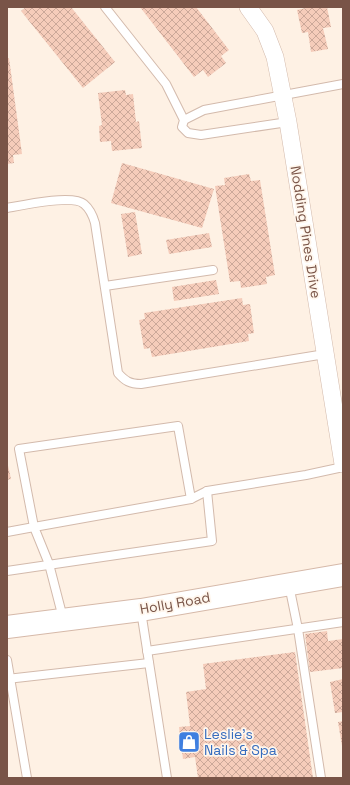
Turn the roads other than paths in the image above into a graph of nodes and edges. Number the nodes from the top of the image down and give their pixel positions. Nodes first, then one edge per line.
1 (105, 7) edge
2 (248, 7) edge
3 (343, 84) edge
4 (282, 94) junction
5 (184, 120) junction
6 (288, 122) junction
7 (7, 208) edge
8 (213, 270) dead end
9 (105, 286) junction
10 (325, 354) junction
11 (341, 434) edge
12 (343, 466) edge
13 (207, 491) junction
14 (191, 499) junction
15 (34, 527) junction
16 (7, 532) edge
17 (49, 564) junction
18 (7, 571) edge
19 (343, 575) edge
20 (288, 584) junction
21 (141, 610) junction
22 (63, 620) junction
23 (343, 622) edge
24 (7, 627) edge
25 (298, 629) junction
26 (147, 651) junction
27 (7, 660) edge
28 (149, 663) junction
29 (9, 679) edge
30 (26, 778) edge
31 (166, 778) edge
32 (322, 778) edge

1 - 5 lane
2 - 4 street, Nodding Pines Drive
3 - 4 lane
4 - 5 lane
4 - 6 street, Nodding Pines Drive
5 - 6 lane
6 - 10 street, Nodding Pines Drive
7 - 9 lane
8 - 9 lane
9 - 10 lane
10 - 11 street, Nodding Pines Drive
11 - 12 street, Nodding Pines Drive
12 - 13 lane
13 - 14 lane
13 - 17 lane
14 - 15 lane
14 - 15 lane
15 - 16 lane
15 - 17 lane
17 - 18 lane
17 - 22 lane
19 - 20 main road, Holly Road
20 - 21 main road, Holly Road
20 - 25 lane
21 - 22 main road, Holly Road
21 - 26 lane
22 - 24 main road, Holly Road
23 - 25 lane
25 - 26 lane
25 - 32 lane
26 - 28 lane
27 - 29 lane
28 - 29 lane
28 - 31 lane
29 - 30 lane

